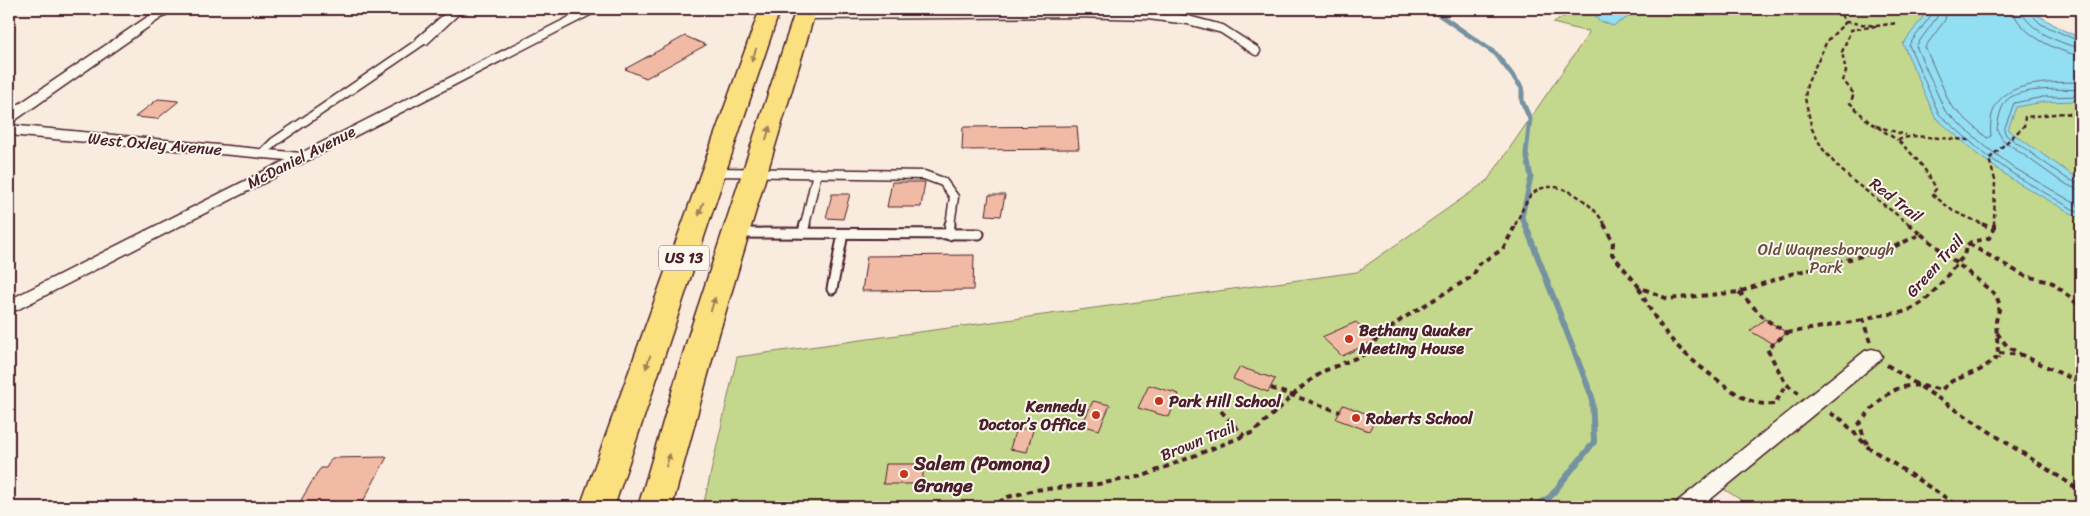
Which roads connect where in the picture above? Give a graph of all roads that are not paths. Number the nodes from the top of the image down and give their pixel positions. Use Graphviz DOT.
graph roads {
  1 [pos="167,9"];
  2 [pos="457,9"];
  3 [pos="595,9"];
  4 [pos="770,9"];
  5 [pos="805,12"];
  6 [pos="422,41"];
  7 [pos="1256,51"];
  8 [pos="9,118"];
  9 [pos="9,130"];
  10 [pos="262,154"];
  11 [pos="300,157"];
  12 [pos="714,172"];
  13 [pos="756,172"];
  14 [pos="817,173"];
  15 [pos="735,233"];
  16 [pos="803,233"];
  17 [pos="843,234"];
  18 [pos="979,234"];
  19 [pos="949,235"];
  20 [pos="832,289"];
  21 [pos="9,308"];
  22 [pos="1872,356"];
  23 [pos="597,507"];
  24 [pos="655,507"];
  25 [pos="1686,507"];
  1 -- 8 [label="street"];
  2 -- 6 [label="street"];
  3 -- 11 [label="street, McDaniel Avenue"];
  4 -- 12 [label="highway, US 13, one-way"];
  5 -- 7 [label="lane"];
  13 -- 5 [label="highway, US 13, one-way"];
  6 -- 10 [label="lane"];
  9 -- 10 [label="street, West Oxley Avenue"];
  10 -- 11 [label="street, West Oxley Avenue"];
  11 -- 21 [label="street, McDaniel Avenue"];
  12 -- 13 [label="lane"];
  12 -- 23 [label="highway, US 13, one-way"];
  13 -- 14 [label="lane"];
  13 -- 15 [label="highway, US 13"];
  14 -- 16 [label="lane"];
  14 -- 19 [label="lane"];
  15 -- 16 [label="lane"];
  24 -- 15 [label="highway, US 13, one-way"];
  16 -- 17 [label="lane"];
  17 -- 19 [label="lane"];
  17 -- 20 [label="lane"];
  18 -- 19 [label="lane"];
  22 -- 25 [label="street"];
}
